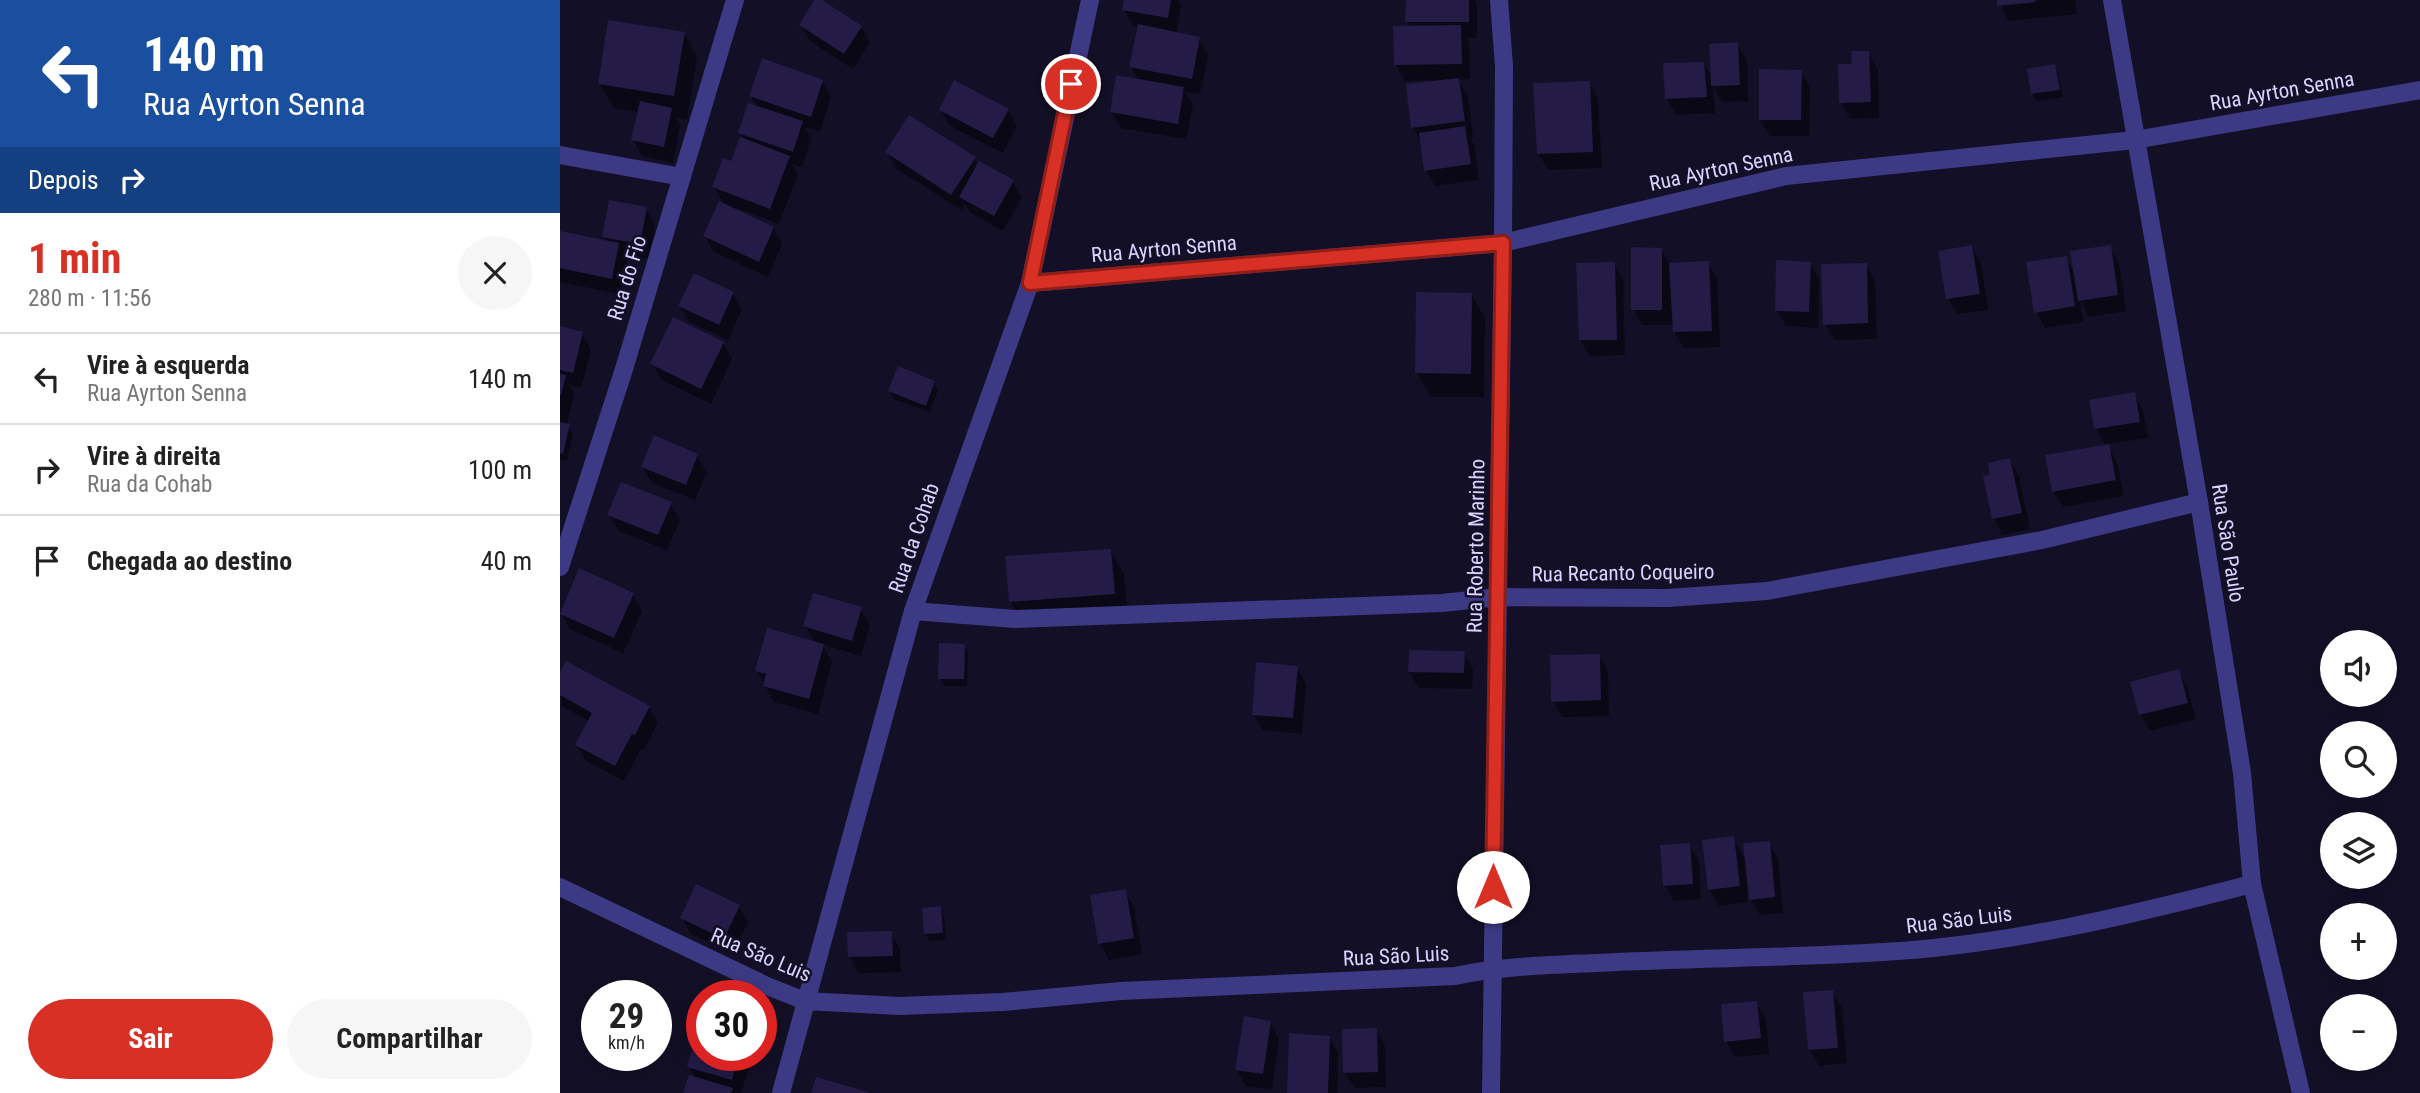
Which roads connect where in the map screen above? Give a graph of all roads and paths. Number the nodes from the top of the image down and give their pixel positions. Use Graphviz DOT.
graph roads {
  1 [pos="735,0"];
  2 [pos="1090,0"];
  3 [pos="1499,0"];
  4 [pos="2112,0"];
  5 [pos="2420,90"];
  6 [pos="2135,140"];
  7 [pos="560,155"];
  8 [pos="682,177"];
  9 [pos="1503,243"];
  10 [pos="1030,283"];
  11 [pos="2199,502"];
  12 [pos="560,567"];
  13 [pos="1499,597"];
  14 [pos="913,611"];
  15 [pos="2252,884"];
  16 [pos="560,887"];
  17 [pos="1493,968"];
  18 [pos="805,1001"];
  19 [pos="781,1093"];
  20 [pos="1491,1093"];
  21 [pos="2301,1093"];
  1 -- 8 [label="street, Rua do Fio"];
  2 -- 10 [label="street, Rua da Cohab"];
  3 -- 9 [label="street, Rua Roberto Marinho"];
  4 -- 6 [label="street, Rua São Paulo"];
  5 -- 6 [label="street, Rua Ayrton Senna"];
  6 -- 9 [label="street, Rua Ayrton Senna"];
  6 -- 11 [label="street, Rua São Paulo"];
  7 -- 8 [label="street"];
  8 -- 12 [label="street, Rua do Fio"];
  9 -- 10 [label="street, Rua Ayrton Senna"];
  9 -- 13 [label="street, Rua Roberto Marinho"];
  10 -- 14 [label="street, Rua da Cohab"];
  11 -- 13 [label="street, Rua Recanto Coqueiro"];
  11 -- 15 [label="street, Rua São Paulo"];
  13 -- 14 [label="street, Rua Recanto Coqueiro"];
  13 -- 17 [label="street, Rua Roberto Marinho"];
  14 -- 18 [label="street, Rua da Cohab"];
  15 -- 17 [label="street, Rua São Luis"];
  15 -- 21 [label="street, Rua São Paulo"];
  16 -- 18 [label="street, Rua São Luis"];
  17 -- 18 [label="street, Rua São Luis"];
  17 -- 20 [label="street, Rua Roberto Marinho"];
  18 -- 19 [label="street, Rua da Cohab"];
}
